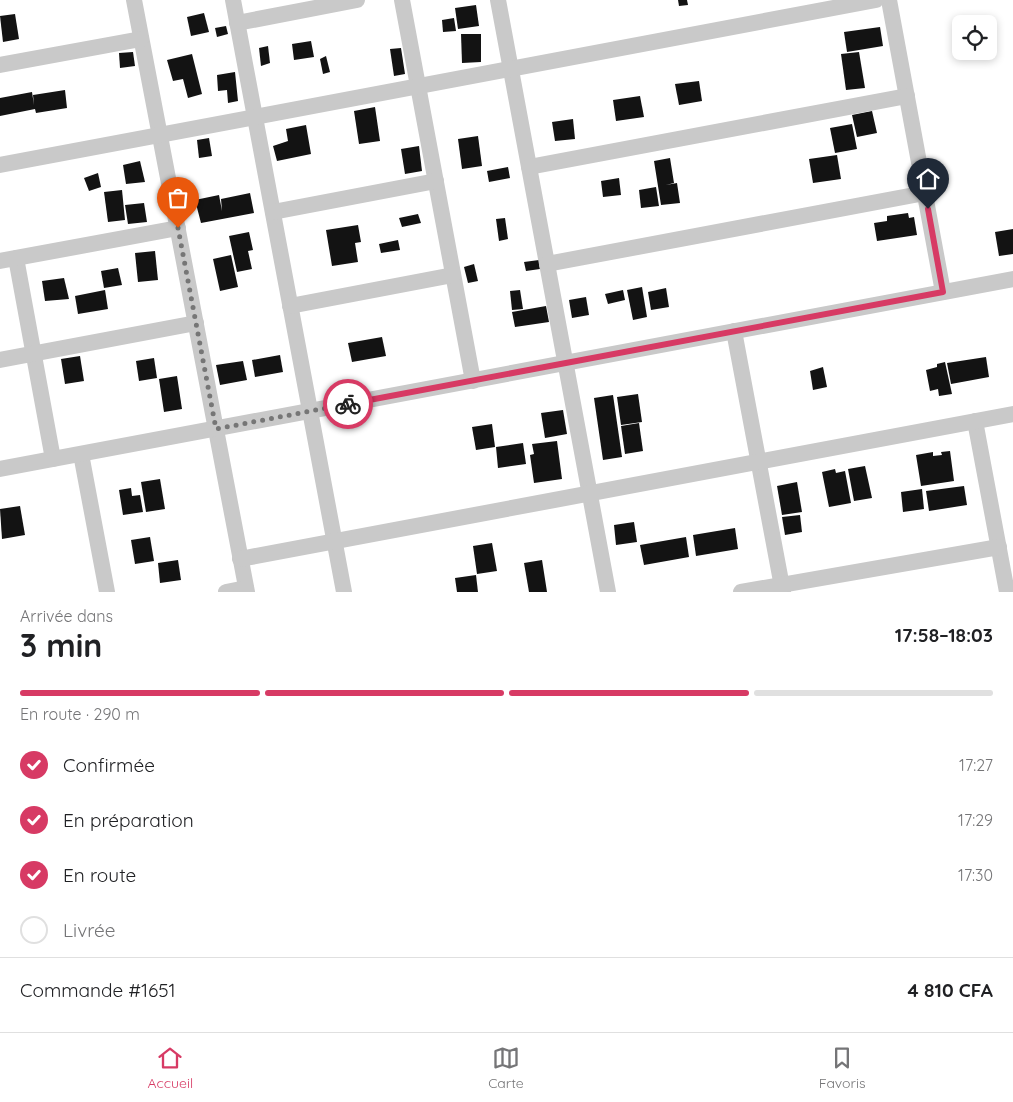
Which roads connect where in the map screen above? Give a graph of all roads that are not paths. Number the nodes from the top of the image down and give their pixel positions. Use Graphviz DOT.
graph roads {
  1 [pos="134,0"];
  2 [pos="233,0"];
  3 [pos="357,0"];
  4 [pos="402,0"];
  5 [pos="498,0"];
  6 [pos="876,0"];
  7 [pos="889,0"];
  8 [pos="237,23"];
  9 [pos="142,39"];
  10 [pos="0,65"];
  11 [pos="510,69"];
  12 [pos="418,86"];
  13 [pos="907,96"];
  14 [pos="255,117"];
  15 [pos="160,135"];
  16 [pos="0,165"];
  17 [pos="529,167"];
  18 [pos="436,181"];
  19 [pos="925,193"];
  20 [pos="273,212"];
  21 [pos="178,228"];
  22 [pos="8,260"];
  23 [pos="547,264"];
  24 [pos="453,275"];
  25 [pos="1013,279"];
  26 [pos="943,292"];
  27 [pos="290,306"];
  28 [pos="196,323"];
  29 [pos="734,331"];
  30 [pos="33,354"];
  31 [pos="0,360"];
  32 [pos="565,363"];
  33 [pos="473,380"];
  34 [pos="310,411"];
  35 [pos="1013,414"];
  36 [pos="976,421"];
  37 [pos="216,429"];
  38 [pos="81,454"];
  39 [pos="53,459"];
  40 [pos="758,462"];
  41 [pos="0,469"];
  42 [pos="590,493"];
  43 [pos="334,541"];
  44 [pos="999,547"];
  45 [pos="240,559"];
  46 [pos="782,588"];
  47 [pos="246,590"];
  48 [pos="107,592"];
  49 [pos="226,592"];
  50 [pos="344,592"];
  51 [pos="608,592"];
  52 [pos="741,592"];
  53 [pos="1007,592"];
  1 -- 9 [label="street"];
  2 -- 8 [label="street"];
  3 -- 8 [label="street"];
  4 -- 12 [label="street"];
  5 -- 11 [label="street"];
  6 -- 11 [label="street"];
  7 -- 13 [label="street"];
  8 -- 14 [label="street"];
  9 -- 10 [label="street"];
  9 -- 15 [label="street"];
  11 -- 12 [label="street"];
  11 -- 17 [label="street"];
  12 -- 14 [label="street"];
  12 -- 18 [label="street"];
  13 -- 17 [label="street"];
  13 -- 19 [label="street"];
  14 -- 15 [label="street"];
  14 -- 20 [label="street"];
  15 -- 16 [label="street"];
  15 -- 21 [label="street"];
  17 -- 23 [label="street"];
  18 -- 20 [label="street"];
  18 -- 24 [label="street"];
  19 -- 23 [label="street"];
  19 -- 26 [label="street"];
  20 -- 27 [label="street"];
  21 -- 22 [label="street"];
  21 -- 28 [label="street"];
  22 -- 30 [label="street"];
  23 -- 32 [label="street"];
  24 -- 27 [label="street"];
  24 -- 33 [label="street"];
  25 -- 26 [label="street"];
  26 -- 29 [label="street"];
  27 -- 34 [label="street"];
  28 -- 30 [label="street"];
  28 -- 37 [label="street"];
  29 -- 32 [label="street"];
  29 -- 40 [label="street"];
  30 -- 31 [label="street"];
  30 -- 39 [label="street"];
  32 -- 33 [label="street"];
  32 -- 42 [label="street"];
  33 -- 34 [label="street"];
  34 -- 37 [label="street"];
  34 -- 43 [label="street"];
  35 -- 36 [label="street"];
  36 -- 40 [label="street"];
  36 -- 44 [label="street"];
  37 -- 38 [label="street"];
  37 -- 45 [label="street"];
  38 -- 39 [label="street"];
  38 -- 48 [label="street"];
  39 -- 41 [label="street"];
  40 -- 42 [label="street"];
  40 -- 46 [label="street"];
  42 -- 43 [label="street"];
  42 -- 51 [label="street"];
  43 -- 45 [label="street"];
  43 -- 50 [label="street"];
  44 -- 46 [label="street"];
  44 -- 53 [label="street"];
  45 -- 47 [label="street"];
  46 -- 52 [label="street"];
  47 -- 49 [label="street"];
}
